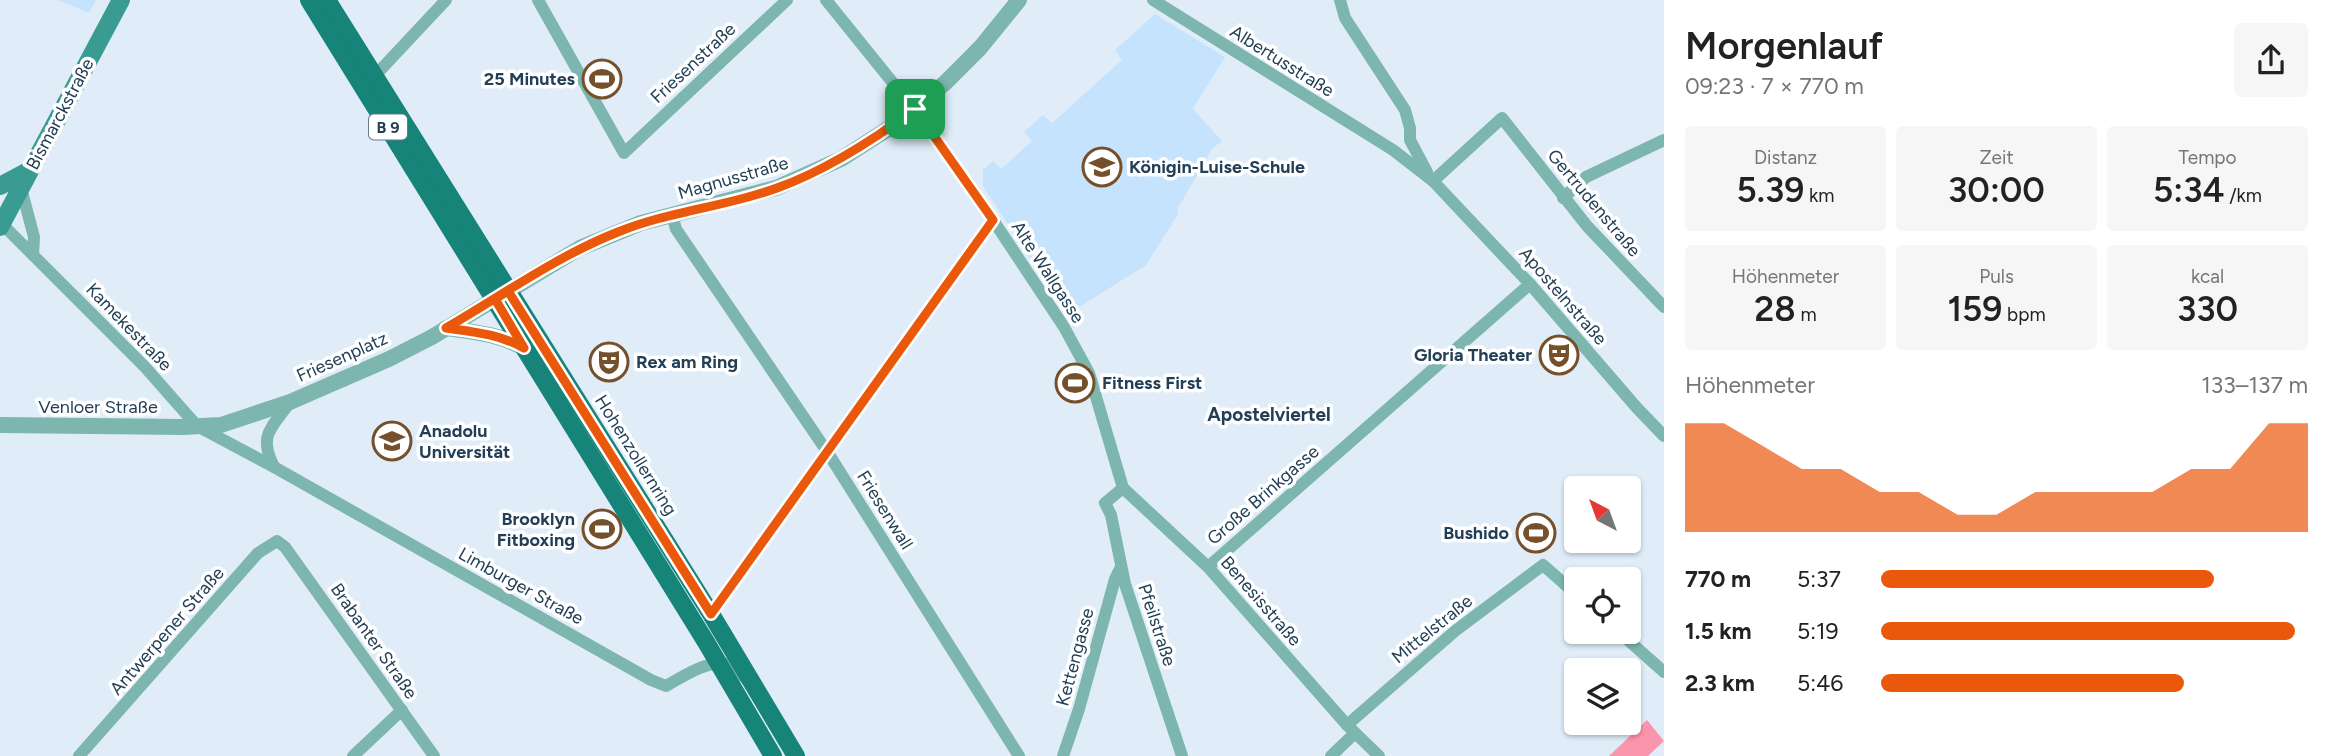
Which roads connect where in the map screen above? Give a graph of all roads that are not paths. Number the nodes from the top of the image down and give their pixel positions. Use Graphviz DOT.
graph roads {
  1 [pos="121,0"];
  2 [pos="309,0"];
  3 [pos="327,0"];
  4 [pos="446,0"];
  5 [pos="538,0"];
  6 [pos="787,0"];
  7 [pos="826,0"];
  8 [pos="1019,0"];
  9 [pos="1153,0"];
  10 [pos="1340,0"];
  11 [pos="369,82"];
  12 [pos="915,109"];
  13 [pos="1410,128"];
  14 [pos="1664,140"];
  15 [pos="1393,150"];
  16 [pos="30,170"];
  17 [pos="1433,181"];
  18 [pos="0,186"];
  19 [pos="21,188"];
  20 [pos="1568,193"];
  21 [pos="672,215"];
  22 [pos="993,220"];
  23 [pos="1,224"];
  24 [pos="33,255"];
  25 [pos="1530,284"];
  26 [pos="501,295"];
  27 [pos="1664,307"];
  28 [pos="446,328"];
  29 [pos="524,348"];
  30 [pos="290,402"];
  31 [pos="0,425"];
  32 [pos="197,426"];
  33 [pos="1664,436"];
  34 [pos="828,453"];
  35 [pos="275,467"];
  36 [pos="1124,488"];
  37 [pos="285,547"];
  38 [pos="1121,567"];
  39 [pos="1208,567"];
  40 [pos="1564,584"];
  41 [pos="711,614"];
  42 [pos="1632,644"];
  43 [pos="719,663"];
  44 [pos="1664,672"];
  45 [pos="751,682"];
  46 [pos="402,710"];
  47 [pos="1351,729"];
  48 [pos="79,756"];
  49 [pos="353,756"];
  50 [pos="434,756"];
  51 [pos="774,756"];
  52 [pos="796,756"];
  53 [pos="1019,756"];
  54 [pos="1063,756"];
  55 [pos="1182,756"];
  56 [pos="1331,756"];
  57 [pos="1378,756"];
  1 -- 16 [label="main road, Bismarckstraße"];
  2 -- 11 [label="main road, Hohenzollernring / B 9"];
  3 -- 11 [label="main road, Hohenzollernring / B 9"];
  4 -- 11 [label="street"];
  5 -- 6 [label="street, Friesenstraße"];
  7 -- 12 [label="street, Alte Wallgasse"];
  8 -- 12 [label="street, Magnusstraße"];
  9 -- 15 [label="street, Albertusstraße"];
  10 -- 13 [label="street, Apostelnstraße"];
  11 -- 26 [label="main road, Hohenzollernring / B 9"];
  12 -- 21 [label="street, Magnusstraße"];
  12 -- 22 [label="street, Alte Wallgasse"];
  13 -- 15 [label="street"];
  13 -- 17 [label="street, Apostelnstraße"];
  14 -- 20 [label="street"];
  15 -- 17 [label="street, Apostelnstraße"];
  16 -- 18 [label="main road"];
  16 -- 19 [label="main road, Bismarckstraße"];
  17 -- 20 [label="street, Gertrudenstraße"];
  17 -- 25 [label="street, Apostelnstraße"];
  19 -- 23 [label="main road, Bismarckstraße"];
  19 -- 24 [label="street"];
  20 -- 27 [label="street, Gertrudenstraße"];
  21 -- 26 [label="street, Magnusstraße"];
  21 -- 34 [label="street, Friesenwall"];
  22 -- 34 [label="street"];
  22 -- 36 [label="street, Alte Wallgasse"];
  23 -- 24 [label="street, Kamekestraße"];
  24 -- 32 [label="street, Kamekestraße"];
  25 -- 33 [label="street, Apostelnstraße"];
  25 -- 39 [label="street, Große Brinkgasse"];
  26 -- 28 [label="street, Friesenplatz"];
  26 -- 29 [label="main road, Hohenzollernring / B 9"];
  26 -- 41 [label="main road, Hohenzollernring / B 9"];
  28 -- 29 [label="street"];
  28 -- 30 [label="street, Friesenplatz"];
  29 -- 43 [label="main road, Hohenzollernring / B 9"];
  30 -- 32 [label="street, Friesenplatz"];
  30 -- 35 [label="street"];
  31 -- 32 [label="street, Venloer Straße"];
  32 -- 35 [label="street, Limburger Straße"];
  34 -- 41 [label="street"];
  34 -- 53 [label="street, Friesenwall"];
  35 -- 43 [label="street, Limburger Straße"];
  36 -- 38 [label="street, Pfeilstraße"];
  36 -- 39 [label="street, Benesisstraße"];
  37 -- 46 [label="street, Brabanter Straße"];
  37 -- 48 [label="street, Antwerpener Straße"];
  38 -- 54 [label="street, Kettengasse"];
  38 -- 55 [label="street, Pfeilstraße"];
  39 -- 47 [label="street, Benesisstraße"];
  40 -- 47 [label="street, Mittelstraße"];
  41 -- 45 [label="main road, Hohenzollernring / B 9"];
  42 -- 44 [label="street"];
  43 -- 45 [label="street"];
  43 -- 51 [label="main road, Hohenzollernring / B 9"];
  45 -- 52 [label="main road, Hohenzollernring / B 9"];
  46 -- 49 [label="street"];
  46 -- 50 [label="street, Brabanter Straße"];
  47 -- 56 [label="street, Mittelstraße"];
  47 -- 57 [label="street, Benesisstraße"];
}
